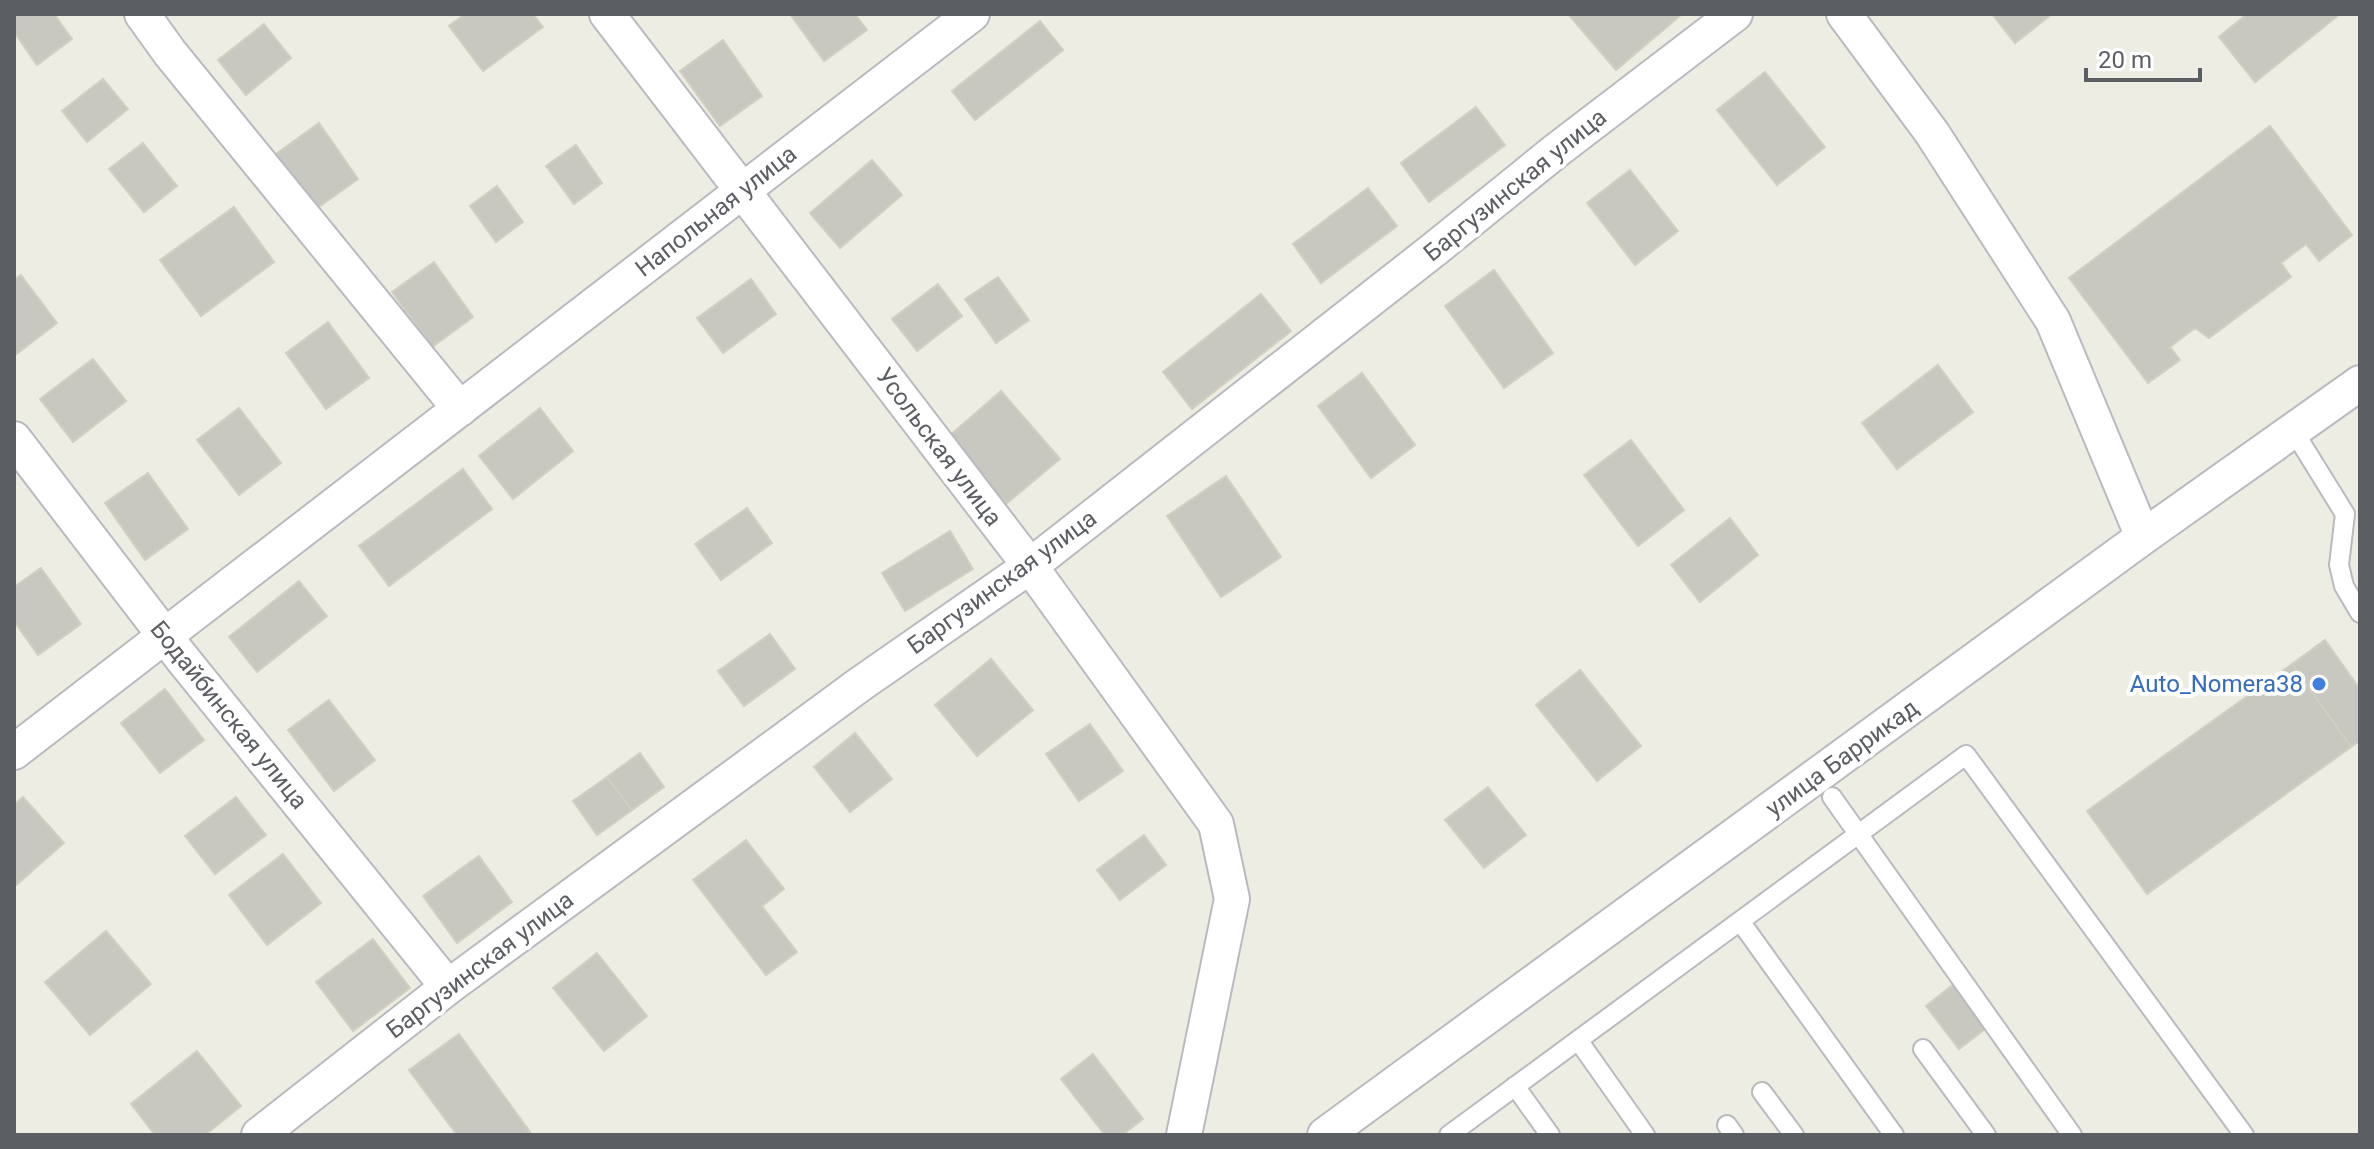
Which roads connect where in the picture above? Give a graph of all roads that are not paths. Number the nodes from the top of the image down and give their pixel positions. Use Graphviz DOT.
graph roads {
  1 [pos="142,14"];
  2 [pos="607,14"];
  3 [pos="972,14"];
  4 [pos="1735,14"];
  5 [pos="1844,14"];
  6 [pos="743,190"];
  7 [pos="2360,383"];
  8 [pos="460,409"];
  9 [pos="2293,430"];
  10 [pos="14,439"];
  11 [pos="2352,514"];
  12 [pos="2143,537"];
  13 [pos="1030,566"];
  14 [pos="2360,613"];
  15 [pos="165,636"];
  16 [pos="14,752"];
  17 [pos="1832,797"];
  18 [pos="1859,834"];
  19 [pos="1740,921"];
  20 [pos="448,987"];
  21 [pos="1578,1040"];
  22 [pos="1923,1049"];
  23 [pos="1515,1086"];
  24 [pos="1762,1092"];
  25 [pos="259,1135"];
  26 [pos="1184,1135"];
  27 [pos="1325,1135"];
  28 [pos="1449,1135"];
  29 [pos="1550,1135"];
  30 [pos="1645,1135"];
  31 [pos="1794,1135"];
  32 [pos="1894,1135"];
  33 [pos="1986,1135"];
  34 [pos="2072,1135"];
  35 [pos="2244,1135"];
  1 -- 8 [label="street"];
  2 -- 6 [label="street, Усольская улица"];
  3 -- 6 [label="street, Напольная улица"];
  4 -- 13 [label="street, Баргузинская улица"];
  5 -- 12 [label="street"];
  6 -- 8 [label="street, Напольная улица"];
  6 -- 13 [label="street, Усольская улица"];
  7 -- 9 [label="street, улица Баррикад"];
  8 -- 15 [label="street, Напольная улица"];
  9 -- 11 [label="lane"];
  9 -- 12 [label="street, улица Баррикад"];
  10 -- 15 [label="street, Бодайбинская улица"];
  11 -- 14 [label="lane"];
  12 -- 27 [label="street, улица Баррикад"];
  13 -- 20 [label="street, Баргузинская улица"];
  13 -- 26 [label="street, Усольская улица"];
  15 -- 16 [label="street, Напольная улица"];
  15 -- 20 [label="street, Бодайбинская улица"];
  17 -- 18 [label="lane"];
  18 -- 19 [label="lane"];
  18 -- 34 [label="lane"];
  18 -- 35 [label="lane"];
  19 -- 21 [label="lane"];
  19 -- 32 [label="lane"];
  20 -- 25 [label="street, Баргузинская улица"];
  21 -- 23 [label="lane"];
  21 -- 30 [label="lane"];
  22 -- 33 [label="lane"];
  23 -- 28 [label="lane"];
  23 -- 29 [label="lane"];
  24 -- 31 [label="lane"];
}
